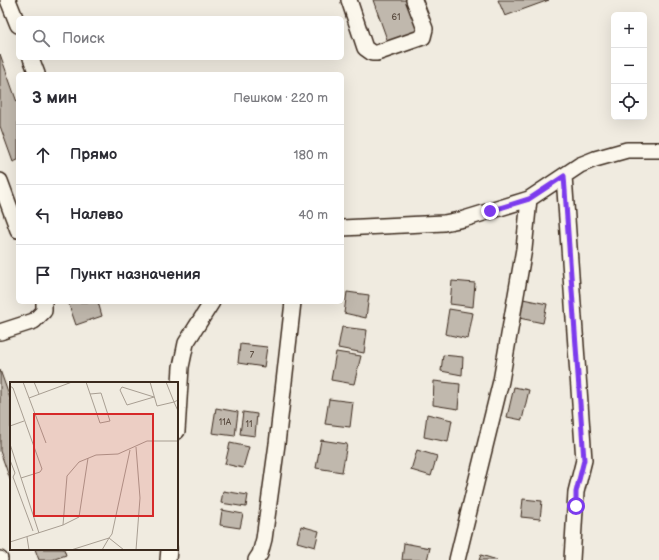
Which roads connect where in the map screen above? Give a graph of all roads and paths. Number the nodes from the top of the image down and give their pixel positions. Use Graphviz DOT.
graph roads {
  1 [pos="8,0"];
  2 [pos="349,0"];
  3 [pos="414,0"];
  4 [pos="16,20"];
  5 [pos="32,60"];
  6 [pos="36,72"];
  7 [pos="659,150"];
  8 [pos="564,176"];
  9 [pos="0,181"];
  10 [pos="529,199"];
  11 [pos="16,225"];
  12 [pos="344,228"];
  13 [pos="44,304"];
  14 [pos="211,304"];
  15 [pos="293,304"];
  16 [pos="0,332"];
  17 [pos="178,415"];
  18 [pos="169,550"];
  19 [pos="168,560"];
  20 [pos="256,560"];
  21 [pos="458,560"];
  22 [pos="572,560"];
  1 -- 4 [label="street"];
  2 -- 3 [label="street"];
  5 -- 6 [label="street"];
  7 -- 8 [label="street"];
  8 -- 10 [label="street"];
  8 -- 22 [label="street"];
  9 -- 11 [label="street"];
  10 -- 12 [label="street"];
  10 -- 21 [label="street"];
  13 -- 16 [label="street"];
  14 -- 17 [label="street"];
  15 -- 20 [label="street"];
  18 -- 19 [label="street"];
}
